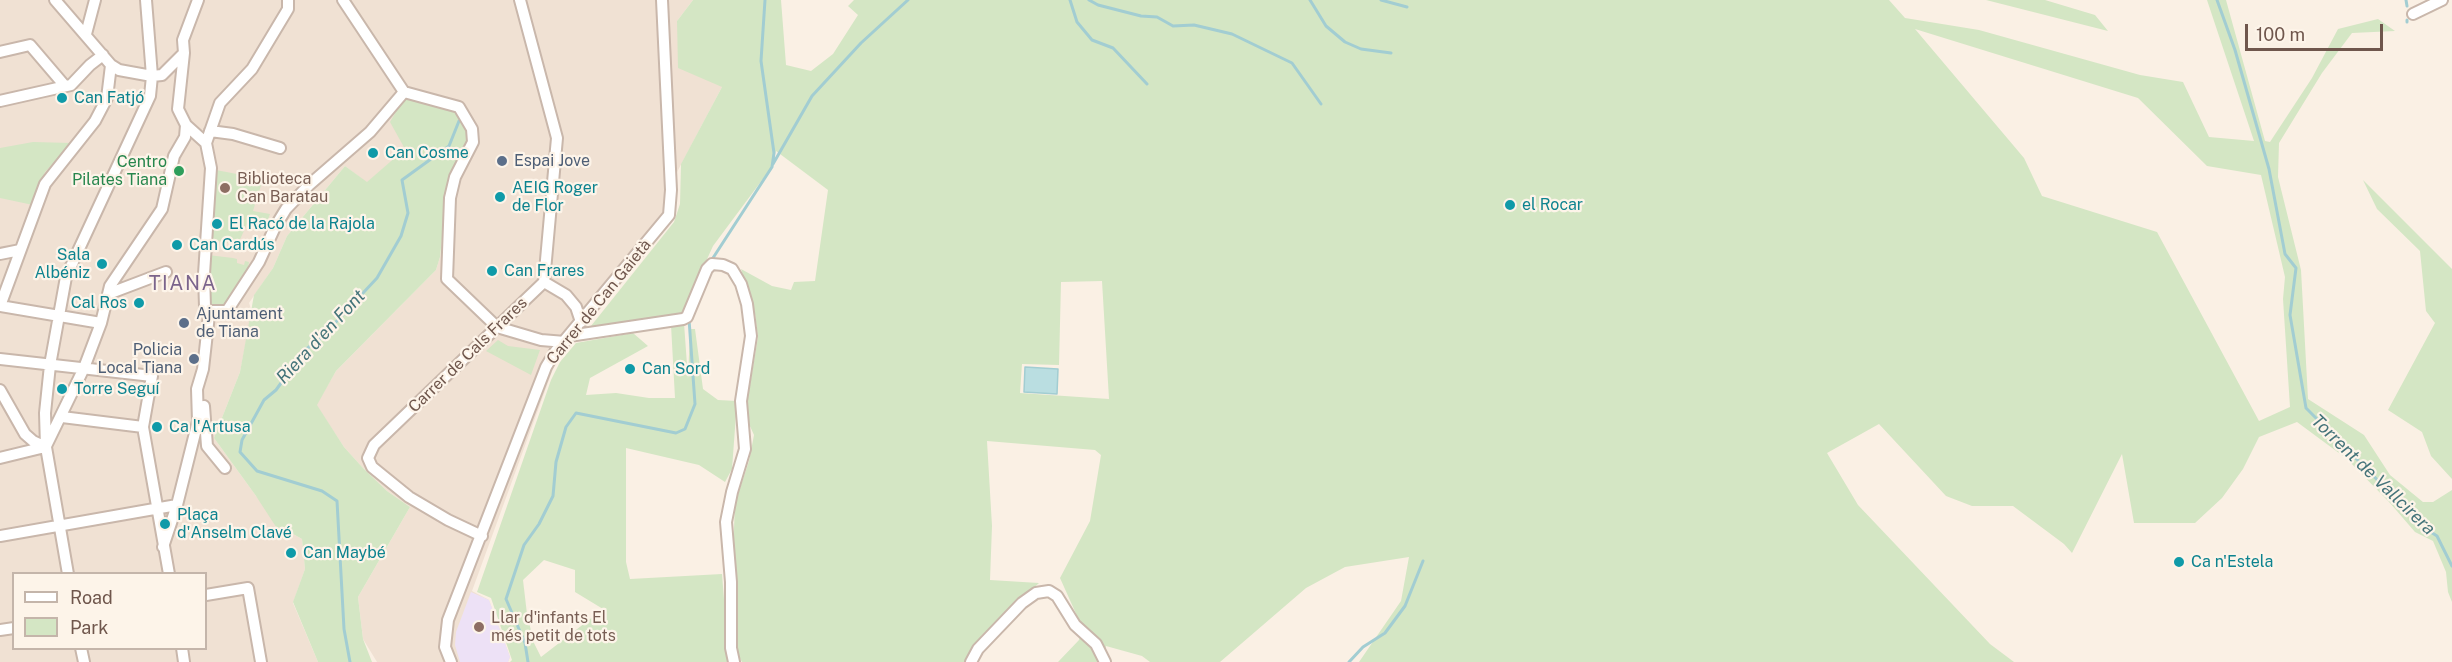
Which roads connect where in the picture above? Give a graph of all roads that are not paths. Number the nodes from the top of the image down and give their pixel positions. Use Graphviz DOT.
graph roads {
  1 [pos="55,0"];
  2 [pos="95,0"];
  3 [pos="146,0"];
  4 [pos="198,0"];
  5 [pos="288,0"];
  6 [pos="343,0"];
  7 [pos="520,0"];
  8 [pos="662,0"];
  9 [pos="2442,0"];
  10 [pos="2413,14"];
  11 [pos="86,34"];
  12 [pos="0,52"];
  13 [pos="184,53"];
  14 [pos="104,55"];
  15 [pos="111,65"];
  16 [pos="152,76"];
  17 [pos="65,86"];
  18 [pos="404,92"];
  19 [pos="0,101"];
  20 [pos="186,125"];
  21 [pos="210,131"];
  22 [pos="206,143"];
  23 [pos="280,148"];
  24 [pos="20,250"];
  25 [pos="0,254"];
  26 [pos="165,272"];
  27 [pos="544,282"];
  28 [pos="108,294"];
  29 [pos="0,306"];
  30 [pos="207,311"];
  31 [pos="57,316"];
  32 [pos="581,322"];
  33 [pos="101,323"];
  34 [pos="497,327"];
  35 [pos="567,339"];
  36 [pos="0,360"];
  37 [pos="50,365"];
  38 [pos="84,368"];
  39 [pos="199,382"];
  40 [pos="0,390"];
  41 [pos="5,410"];
  42 [pos="62,417"];
  43 [pos="143,428"];
  44 [pos="46,447"];
  45 [pos="0,458"];
  46 [pos="225,468"];
  47 [pos="177,505"];
  48 [pos="156,508"];
  49 [pos="60,527"];
  50 [pos="0,536"];
  51 [pos="482,536"];
  52 [pos="163,547"];
  53 [pos="68,572"];
  54 [pos="168,572"];
  55 [pos="207,595"];
  56 [pos="261,662"];
  57 [pos="451,662"];
  58 [pos="734,662"];
  59 [pos="971,662"];
  60 [pos="1106,662"];
  1 -- 11 [label="street"];
  2 -- 11 [label="street"];
  3 -- 16 [label="street"];
  4 -- 13 [label="street"];
  5 -- 21 [label="street"];
  6 -- 18 [label="street"];
  7 -- 27 [label="street"];
  8 -- 32 [label="street, Carrer de Can Gaietà"];
  9 -- 10 [label="street"];
  11 -- 14 [label="street"];
  12 -- 17 [label="street"];
  13 -- 16 [label="street"];
  13 -- 20 [label="street"];
  14 -- 15 [label="street"];
  14 -- 17 [label="street"];
  15 -- 16 [label="street"];
  15 -- 24 [label="street"];
  16 -- 31 [label="street"];
  17 -- 19 [label="street"];
  18 -- 30 [label="street"];
  18 -- 34 [label="street"];
  20 -- 22 [label="street"];
  20 -- 28 [label="street"];
  21 -- 22 [label="street"];
  21 -- 23 [label="street"];
  22 -- 30 [label="street"];
  24 -- 25 [label="street"];
  24 -- 29 [label="street"];
  26 -- 28 [label="street"];
  27 -- 32 [label="street"];
  27 -- 34 [label="street, Carrer de Cals Frares"];
  28 -- 33 [label="street"];
  29 -- 31 [label="street"];
  30 -- 39 [label="street"];
  31 -- 33 [label="street"];
  31 -- 37 [label="street"];
  32 -- 35 [label="street, Carrer de Can Gaietà"];
  33 -- 38 [label="street"];
  34 -- 35 [label="street"];
  34 -- 51 [label="street, Carrer de Cals Frares"];
  35 -- 51 [label="street, Carrer de Can Gaietà"];
  35 -- 58 [label="street"];
  36 -- 37 [label="street"];
  37 -- 38 [label="street"];
  37 -- 44 [label="street"];
  38 -- 42 [label="street"];
  38 -- 43 [label="street"];
  39 -- 46 [label="street"];
  39 -- 47 [label="street"];
  40 -- 41 [label="street"];
  41 -- 44 [label="street"];
  42 -- 43 [label="street"];
  42 -- 44 [label="street"];
  43 -- 48 [label="street"];
  44 -- 45 [label="street"];
  44 -- 49 [label="street"];
  47 -- 48 [label="street"];
  47 -- 52 [label="street"];
  48 -- 49 [label="street"];
  48 -- 52 [label="street"];
  49 -- 50 [label="street"];
  49 -- 53 [label="street"];
  51 -- 57 [label="street, Carrer de Can Gaietà"];
  52 -- 54 [label="street"];
  55 -- 56 [label="street"];
  59 -- 60 [label="street"];
}
